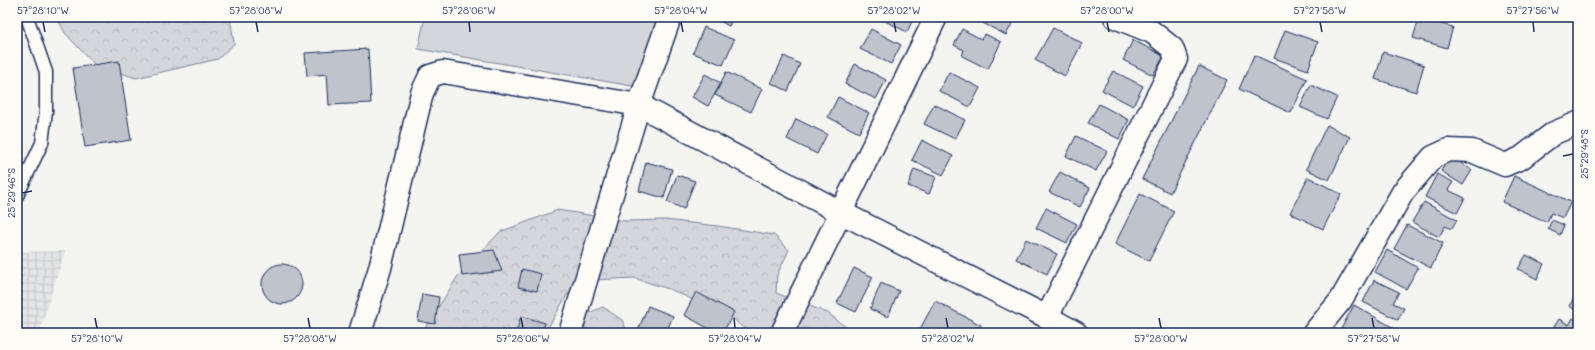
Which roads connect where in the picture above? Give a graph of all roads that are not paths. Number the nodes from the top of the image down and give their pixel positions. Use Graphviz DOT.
graph roads {
  1 [pos="27,17"];
  2 [pos="670,17"];
  3 [pos="936,17"];
  4 [pos="1115,17"];
  5 [pos="1155,25"];
  6 [pos="638,105"];
  7 [pos="1578,123"];
  8 [pos="17,196"];
  9 [pos="840,212"];
  10 [pos="1047,317"];
  11 [pos="360,333"];
  12 [pos="570,333"];
  13 [pos="782,333"];
  14 [pos="1076,333"];
  15 [pos="1314,333"];
  1 -- 8 [label="lane"];
  2 -- 6 [label="street"];
  3 -- 9 [label="street"];
  4 -- 5 [label="street"];
  5 -- 10 [label="street"];
  6 -- 9 [label="street"];
  6 -- 11 [label="street"];
  6 -- 12 [label="street"];
  7 -- 15 [label="street"];
  9 -- 10 [label="street"];
  9 -- 13 [label="street"];
  10 -- 14 [label="street"];
}
